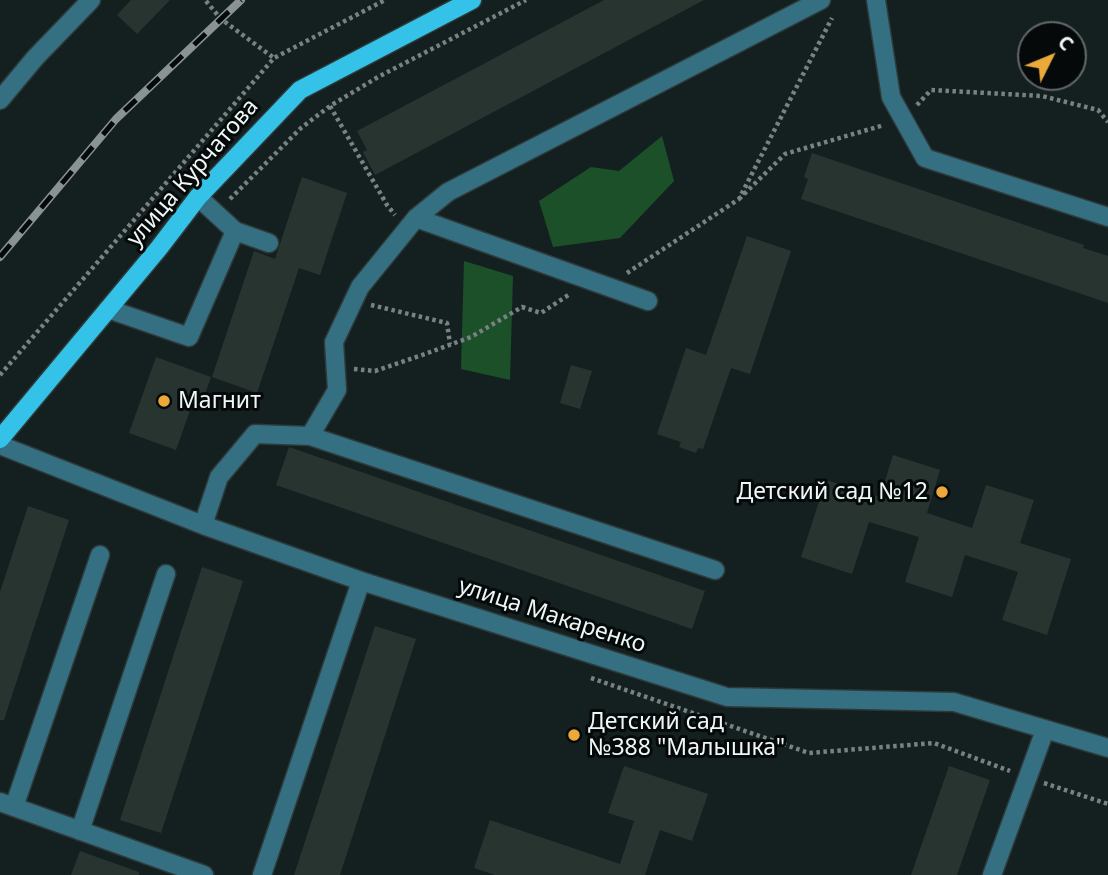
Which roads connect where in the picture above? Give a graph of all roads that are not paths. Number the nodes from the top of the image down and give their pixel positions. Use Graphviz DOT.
graph roads {
  1 [pos="92,0"];
  2 [pos="472,0"];
  3 [pos="821,0"];
  4 [pos="876,0"];
  5 [pos="0,100"];
  6 [pos="198,197"];
  7 [pos="1108,217"];
  8 [pos="412,224"];
  9 [pos="235,231"];
  10 [pos="269,243"];
  11 [pos="648,301"];
  12 [pos="108,309"];
  13 [pos="310,436"];
  14 [pos="0,439"];
  15 [pos="0,445"];
  16 [pos="204,525"];
  17 [pos="100,555"];
  18 [pos="715,570"];
  19 [pos="166,574"];
  20 [pos="361,581"];
  21 [pos="1045,730"];
  22 [pos="1108,748"];
  23 [pos="7,804"];
  24 [pos="80,831"];
  25 [pos="204,875"];
  26 [pos="262,875"];
  27 [pos="992,875"];
  1 -- 5 [label="street"];
  2 -- 6 [label="main road, улица Курчатова"];
  3 -- 8 [label="street"];
  4 -- 7 [label="street"];
  6 -- 9 [label="street"];
  6 -- 12 [label="main road, улица Курчатова"];
  8 -- 11 [label="street"];
  8 -- 13 [label="street"];
  9 -- 10 [label="street"];
  9 -- 12 [label="street"];
  12 -- 14 [label="main road, улица Курчатова"];
  13 -- 16 [label="street"];
  13 -- 18 [label="street"];
  15 -- 16 [label="street, улица Макаренко"];
  16 -- 20 [label="street, улица Макаренко"];
  17 -- 23 [label="street"];
  19 -- 24 [label="street"];
  20 -- 21 [label="street, улица Макаренко"];
  20 -- 26 [label="street"];
  21 -- 22 [label="street, улица Макаренко"];
  21 -- 27 [label="street"];
  23 -- 24 [label="street"];
  24 -- 25 [label="street"];
}
